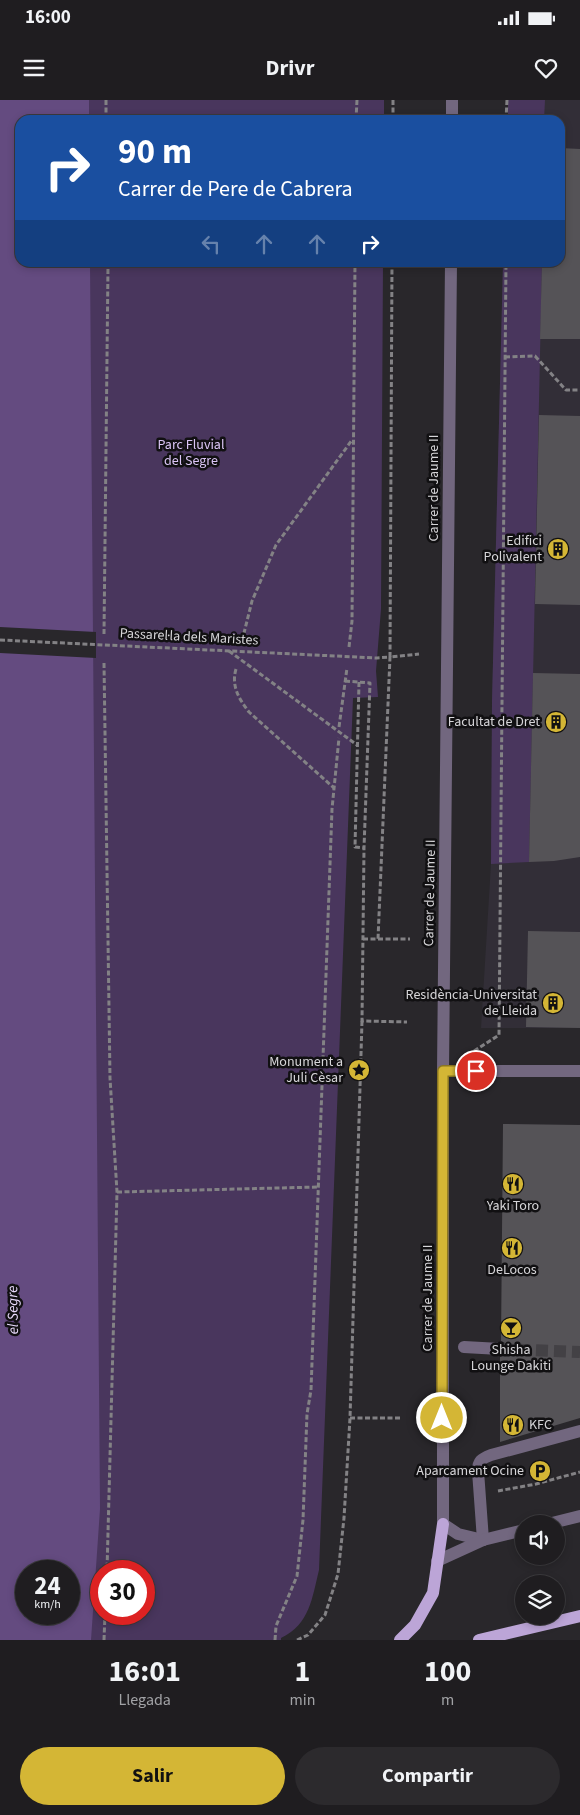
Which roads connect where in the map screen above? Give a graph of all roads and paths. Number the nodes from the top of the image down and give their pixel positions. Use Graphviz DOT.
graph roads {
  1 [pos="106,100"];
  2 [pos="357,100"];
  3 [pos="393,100"];
  4 [pos="452,100"];
  5 [pos="507,100"];
  6 [pos="106,115"];
  7 [pos="356,115"];
  8 [pos="393,115"];
  9 [pos="452,115"];
  10 [pos="506,115"];
  11 [pos="108,267"];
  12 [pos="355,267"];
  13 [pos="392,267"];
  14 [pos="451,267"];
  15 [pos="506,267"];
  16 [pos="505,357"];
  17 [pos="580,390"];
  18 [pos="352,440"];
  19 [pos="104,634"];
  20 [pos="0,640"];
  21 [pos="242,641"];
  22 [pos="349,647"];
  23 [pos="229,650"];
  24 [pos="419,654"];
  25 [pos="390,657"];
  26 [pos="104,663"];
  27 [pos="347,668"];
  28 [pos="236,669"];
  29 [pos="345,681"];
  30 [pos="359,682"];
  31 [pos="340,727"];
  32 [pos="339,738"];
  33 [pos="358,745"];
  34 [pos="334,789"];
  35 [pos="364,848"];
  36 [pos="363,939"];
  37 [pos="378,939"];
  38 [pos="410,939"];
  39 [pos="362,1021"];
  40 [pos="408,1022"];
  41 [pos="443,1071"];
  42 [pos="580,1071"];
  43 [pos="318,1187"];
  44 [pos="117,1192"];
  45 [pos="464,1347"];
  46 [pos="500,1349"];
  47 [pos="350,1418"];
  48 [pos="402,1418"];
  49 [pos="580,1431"];
  50 [pos="580,1472"];
  51 [pos="479,1483"];
  52 [pos="580,1516"];
  53 [pos="565,1520"];
  54 [pos="443,1524"];
  55 [pos="515,1532"];
  56 [pos="483,1540"];
  57 [pos="106,1560"];
  58 [pos="437,1561"];
  59 [pos="580,1616"];
  60 [pos="105,1625"];
  61 [pos="104,1640"];
  62 [pos="275,1640"];
  63 [pos="297,1640"];
  64 [pos="400,1640"];
  65 [pos="479,1640"];
  1 -- 6 [label="path"];
  2 -- 7 [label="path"];
  3 -- 8 [label="path"];
  4 -- 9 [label="street"];
  5 -- 10 [label="path"];
  11 -- 19 [label="path"];
  12 -- 18 [label="path"];
  13 -- 25 [label="path"];
  14 -- 41 [label="street, Carrer de Jaume II"];
  15 -- 16 [label="path"];
  16 -- 17 [label="path"];
  16 -- 41 [label="path"];
  18 -- 21 [label="path"];
  18 -- 22 [label="path"];
  20 -- 23 [label="path, Passarel·la dels Maristes"];
  23 -- 25 [label="path, Passarel·la dels Maristes"];
  23 -- 33 [label="path"];
  24 -- 25 [label="path, Passarel·la dels Maristes"];
  25 -- 37 [label="path"];
  26 -- 44 [label="path"];
  27 -- 29 [label="path"];
  28 -- 34 [label="path"];
  29 -- 30 [label="path"];
  29 -- 31 [label="path"];
  30 -- 33 [label="path"];
  30 -- 35 [label="path"];
  32 -- 34 [label="path"];
  33 -- 35 [label="path"];
  34 -- 43 [label="path"];
  35 -- 36 [label="path"];
  36 -- 37 [label="path"];
  36 -- 39 [label="path"];
  37 -- 38 [label="path"];
  39 -- 40 [label="path"];
  39 -- 47 [label="path"];
  41 -- 42 [label="street"];
  41 -- 54 [label="street, Carrer de Jaume II"];
  43 -- 44 [label="path"];
  43 -- 62 [label="path"];
  44 -- 57 [label="path"];
  45 -- 46 [label="street"];
  47 -- 48 [label="path"];
  47 -- 63 [label="path"];
  49 -- 51 [label="street"];
  50 -- 51 [label="path"];
  51 -- 56 [label="street"];
  52 -- 53 [label="street"];
  54 -- 56 [label="street"];
  54 -- 58 [label="main road"];
  55 -- 56 [label="street"];
  56 -- 58 [label="street"];
  58 -- 64 [label="main road"];
  59 -- 65 [label="main road"];
  60 -- 61 [label="path"];
}
